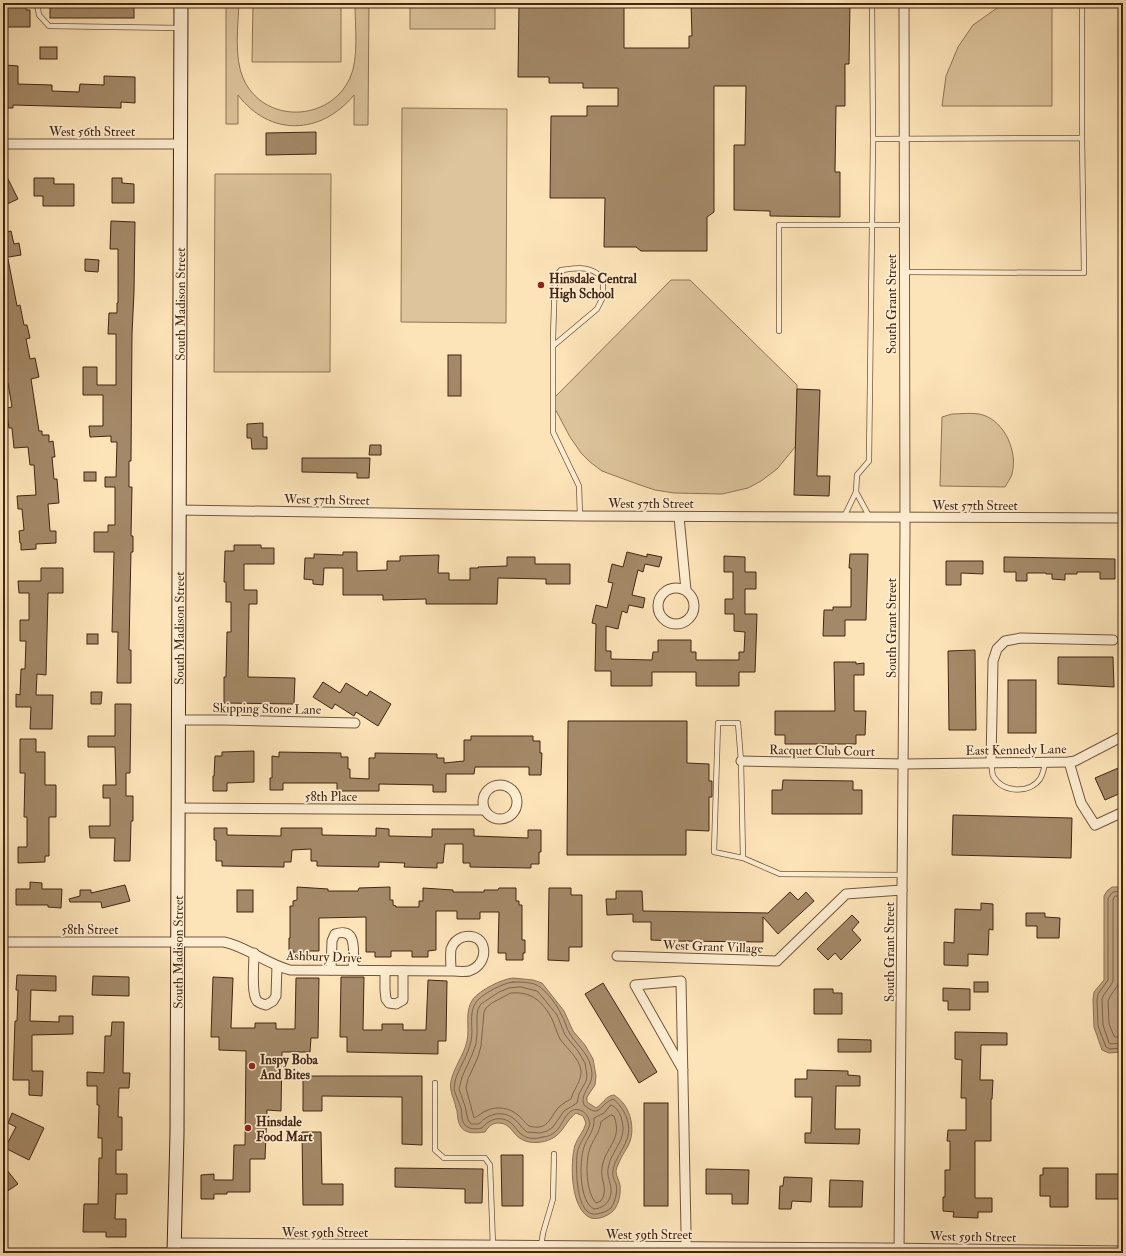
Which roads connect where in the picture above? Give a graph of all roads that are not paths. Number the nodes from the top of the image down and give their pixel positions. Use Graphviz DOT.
graph roads {
  1 [pos="37,3"];
  2 [pos="181,3"];
  3 [pos="872,3"];
  4 [pos="904,3"];
  5 [pos="1082,3"];
  6 [pos="180,28"];
  7 [pos="873,138"];
  8 [pos="1082,138"];
  9 [pos="904,139"];
  10 [pos="3,144"];
  11 [pos="180,144"];
  12 [pos="872,225"];
  13 [pos="904,225"];
  14 [pos="904,272"];
  15 [pos="779,331"];
  16 [pos="553,346"];
  17 [pos="856,492"];
  18 [pos="179,510"];
  19 [pos="580,516"];
  20 [pos="679,517"];
  21 [pos="844,518"];
  22 [pos="870,518"];
  23 [pos="905,518"];
  24 [pos="1123,518"];
  25 [pos="686,590"];
  26 [pos="1113,640"];
  27 [pos="178,720"];
  28 [pos="355,723"];
  29 [pos="1123,736"];
  30 [pos="741,762"];
  31 [pos="1069,762"];
  32 [pos="991,763"];
  33 [pos="904,764"];
  34 [pos="1044,764"];
  35 [pos="178,808"];
  36 [pos="484,810"];
  37 [pos="1123,812"];
  38 [pos="743,858"];
  39 [pos="902,875"];
  40 [pos="902,890"];
  41 [pos="3,942"];
  42 [pos="178,943"];
  43 [pos="254,953"];
  44 [pos="617,956"];
  45 [pos="277,966"];
  46 [pos="331,970"];
  47 [pos="353,970"];
  48 [pos="385,971"];
  49 [pos="403,971"];
  50 [pos="451,971"];
  51 [pos="683,1070"];
  52 [pos="434,1083"];
  53 [pos="554,1154"];
  54 [pos="493,1246"];
  55 [pos="541,1246"];
  56 [pos="686,1247"];
  57 [pos="174,1249"];
  58 [pos="475,1249"];
  59 [pos="899,1251"];
  60 [pos="1123,1251"];
  61 [pos="34,1253"];
  1 -- 6 [label="lane"];
  2 -- 6 [label="street, South Madison Street"];
  3 -- 7 [label="lane"];
  4 -- 9 [label="street, South Grant Street"];
  5 -- 8 [label="lane"];
  6 -- 11 [label="street, South Madison Street"];
  7 -- 9 [label="lane"];
  7 -- 12 [label="lane"];
  8 -- 9 [label="lane"];
  8 -- 14 [label="lane"];
  9 -- 13 [label="street, South Grant Street"];
  10 -- 11 [label="street, West 56th Street"];
  11 -- 18 [label="street, South Madison Street"];
  12 -- 13 [label="lane"];
  12 -- 15 [label="lane"];
  12 -- 17 [label="lane"];
  13 -- 14 [label="street, South Grant Street"];
  14 -- 23 [label="street, South Grant Street"];
  16 -- 16 [label="lane"];
  16 -- 19 [label="lane"];
  17 -- 21 [label="lane"];
  17 -- 22 [label="lane"];
  18 -- 19 [label="street, West 57th Street"];
  18 -- 27 [label="street, South Madison Street"];
  19 -- 20 [label="street, West 57th Street"];
  20 -- 21 [label="street, West 57th Street"];
  20 -- 25 [label="street"];
  21 -- 22 [label="street, West 57th Street"];
  22 -- 23 [label="street, West 57th Street"];
  23 -- 24 [label="street, West 57th Street"];
  23 -- 33 [label="street, South Grant Street"];
  25 -- 25 [label="street"];
  26 -- 32 [label="street"];
  27 -- 28 [label="street, Skipping Stone Lane"];
  27 -- 35 [label="street, South Madison Street"];
  29 -- 31 [label="street, East Kennedy Lane"];
  30 -- 33 [label="street, Racquet Club Court"];
  30 -- 38 [label="lane"];
  30 -- 38 [label="lane"];
  31 -- 34 [label="street, East Kennedy Lane"];
  31 -- 37 [label="street"];
  32 -- 33 [label="street, East Kennedy Lane"];
  32 -- 34 [label="street, East Kennedy Lane"];
  32 -- 34 [label="lane"];
  33 -- 39 [label="street, South Grant Street"];
  35 -- 36 [label="street, 58th Place"];
  35 -- 42 [label="street, South Madison Street"];
  38 -- 39 [label="lane"];
  39 -- 40 [label="street, South Grant Street"];
  40 -- 44 [label="street, West Grant Village"];
  40 -- 59 [label="street, South Grant Street"];
  41 -- 42 [label="street, 58th Street"];
  42 -- 43 [label="street, Ashbury Drive"];
  42 -- 57 [label="street, South Madison Street"];
  43 -- 45 [label="street, Ashbury Drive"];
  43 -- 45 [label="street"];
  45 -- 46 [label="street, Ashbury Drive"];
  46 -- 47 [label="street, Ashbury Drive"];
  46 -- 47 [label="street"];
  47 -- 48 [label="street, Ashbury Drive"];
  48 -- 49 [label="street, Ashbury Drive"];
  48 -- 49 [label="street"];
  49 -- 50 [label="street, Ashbury Drive"];
  50 -- 50 [label="street, Ashbury Drive"];
  51 -- 51 [label="street"];
  51 -- 56 [label="street"];
  52 -- 54 [label="lane"];
  53 -- 55 [label="lane"];
  54 -- 55 [label="street, West 59th Street"];
  54 -- 58 [label="street, West 59th Street"];
  55 -- 56 [label="street, West 59th Street"];
  56 -- 59 [label="street, West 59th Street"];
  57 -- 58 [label="street, West 59th Street"];
  57 -- 61 [label="lane"];
  59 -- 60 [label="street, West 59th Street"];
}
